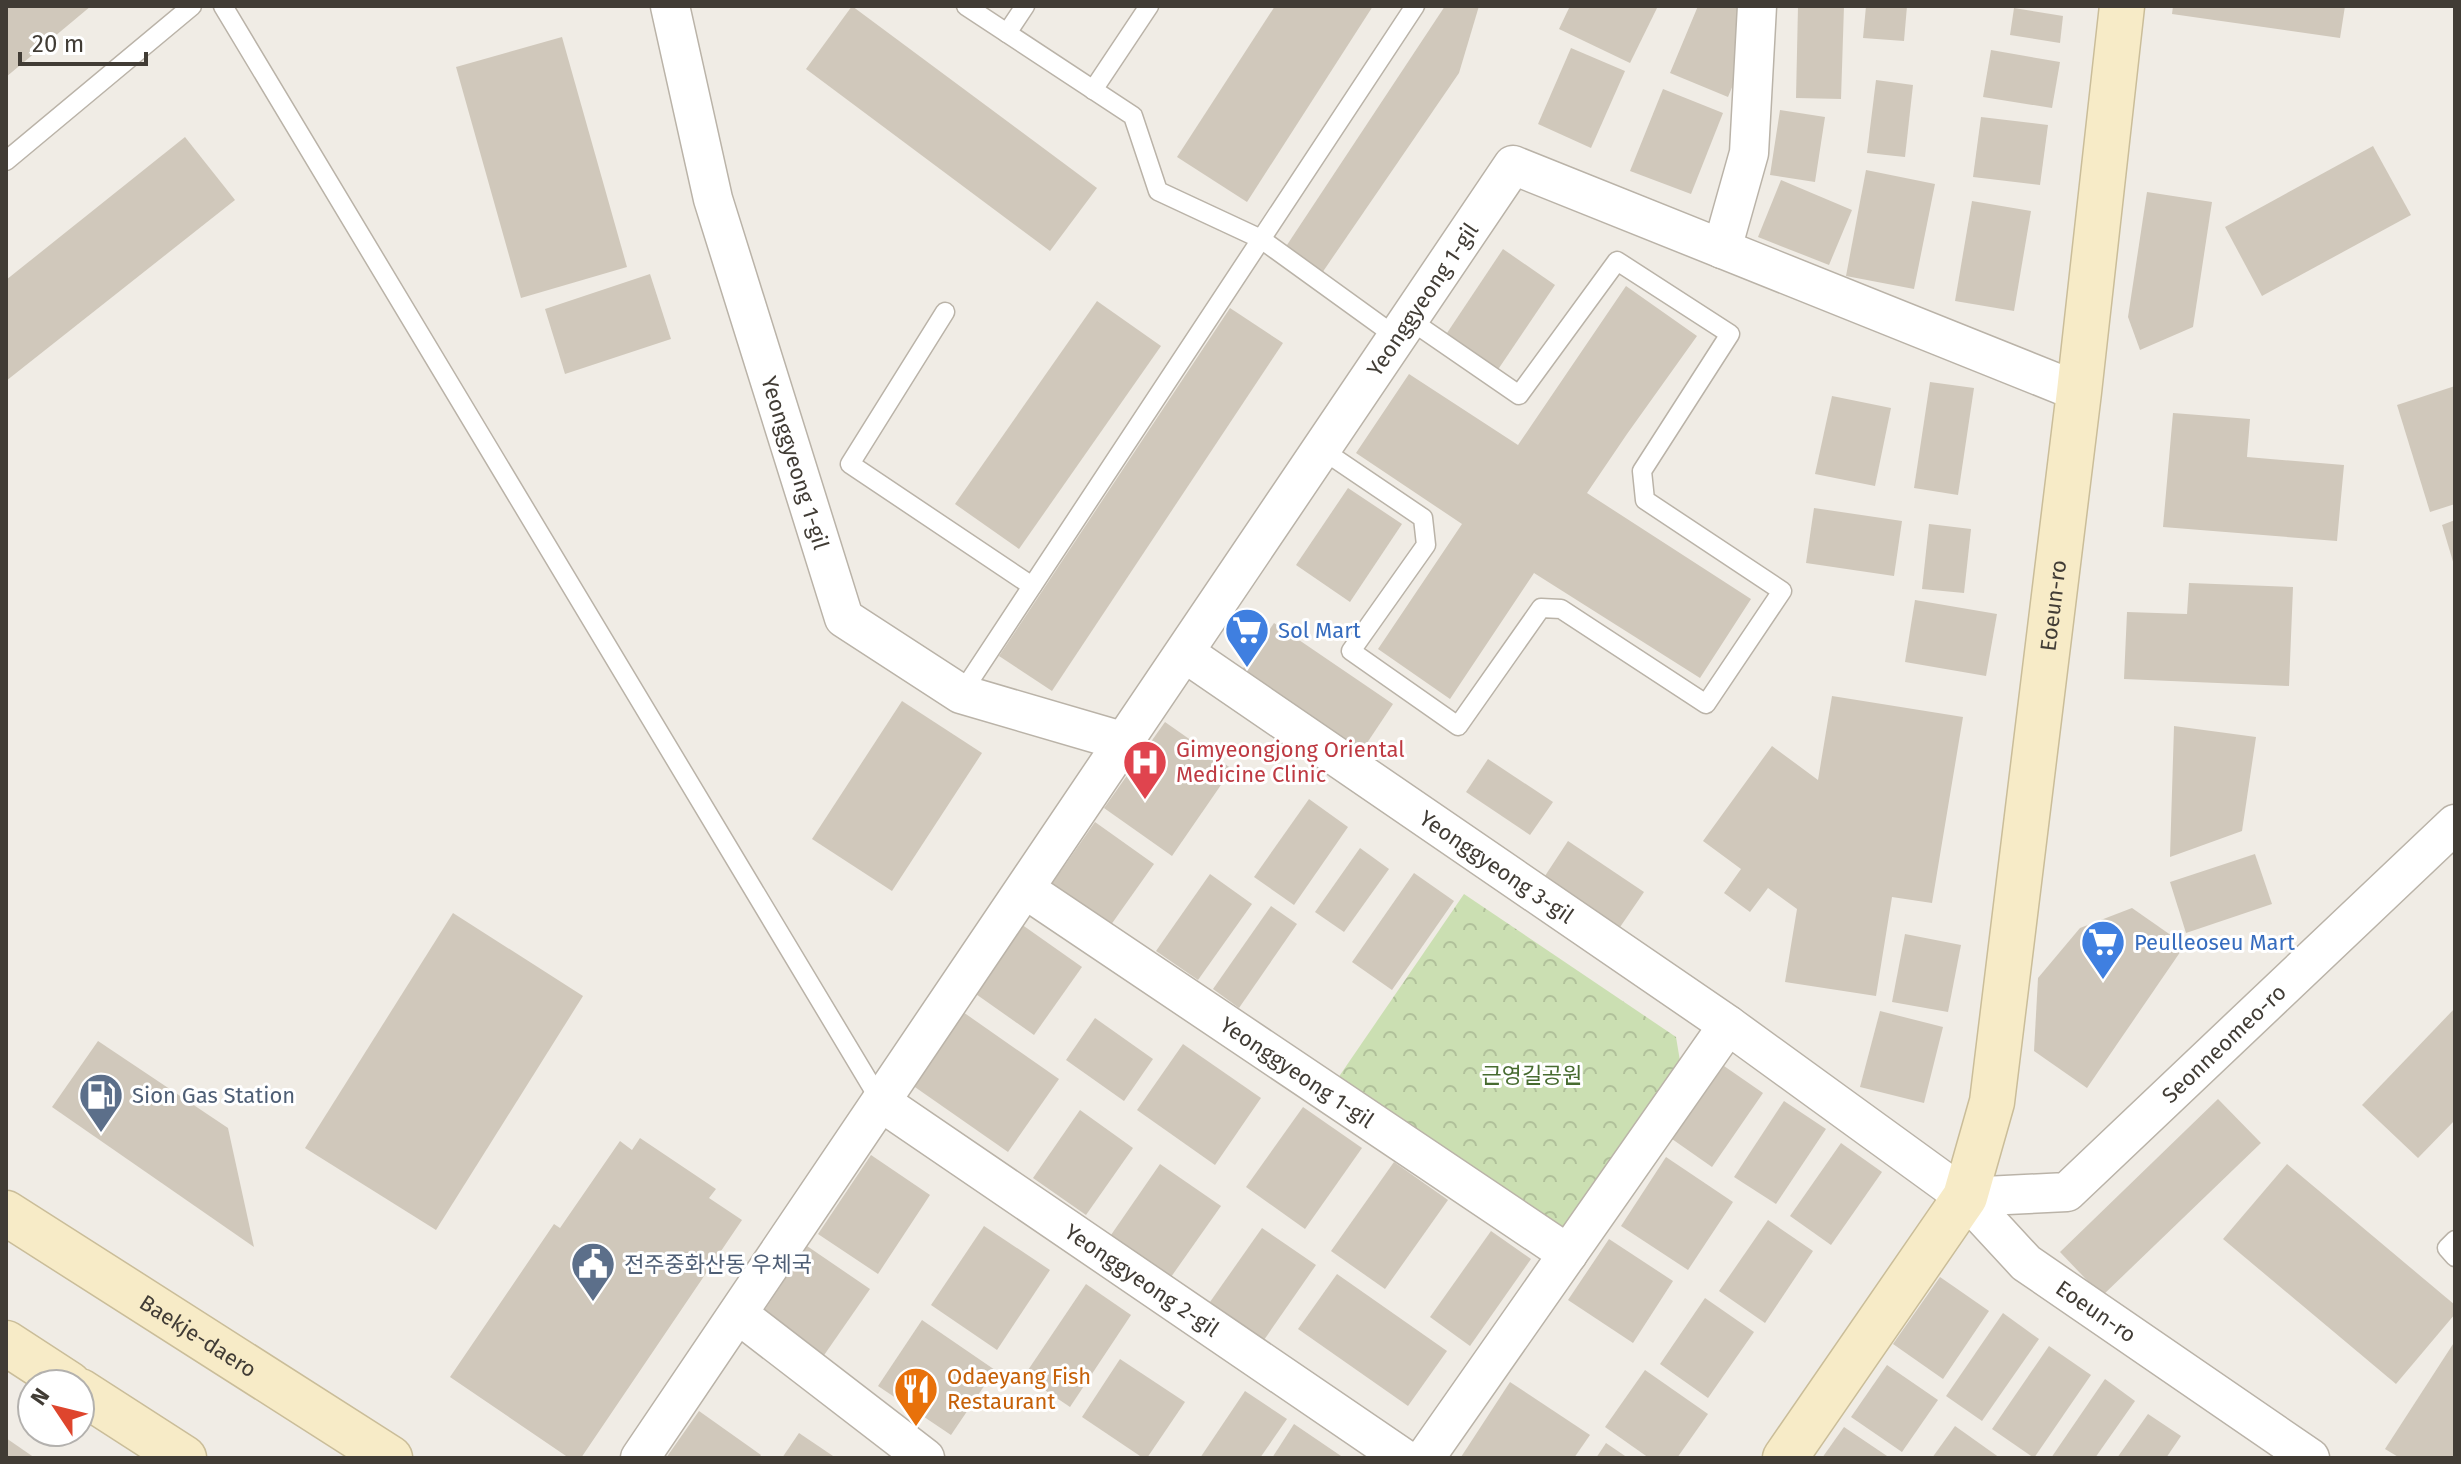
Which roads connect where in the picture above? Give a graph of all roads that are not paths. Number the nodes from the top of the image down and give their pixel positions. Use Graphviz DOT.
graph roads {
  1 [pos="192,6"];
  2 [pos="223,6"];
  3 [pos="670,6"];
  4 [pos="966,6"];
  5 [pos="1025,6"];
  6 [pos="1149,6"];
  7 [pos="1415,6"];
  8 [pos="1757,6"];
  9 [pos="2118,7"];
  10 [pos="1007,33"];
  11 [pos="1093,90"];
  12 [pos="6,161"];
  13 [pos="1261,239"];
  14 [pos="1722,249"];
  15 [pos="945,312"];
  16 [pos="1404,329"];
  17 [pos="2079,392"];
  18 [pos="1321,449"];
  19 [pos="1032,586"];
  20 [pos="1185,653"];
  21 [pos="961,694"];
  22 [pos="1125,742"];
  23 [pos="2455,824"];
  24 [pos="1025,889"];
  25 [pos="1728,1025"];
  26 [pos="881,1102"];
  27 [pos="1965,1197"];
  28 [pos="6,1213"];
  29 [pos="2455,1240"];
  30 [pos="1568,1254"];
  31 [pos="2455,1257"];
  32 [pos="738,1314"];
  33 [pos="6,1343"];
  34 [pos="44,1368"];
  35 [pos="96,1401"];
  36 [pos="184,1458"];
  37 [pos="390,1458"];
  38 [pos="640,1458"];
  39 [pos="925,1458"];
  40 [pos="1403,1458"];
  41 [pos="1425,1458"];
  42 [pos="1785,1458"];
  43 [pos="2310,1458"];
  1 -- 12 [label="lane"];
  2 -- 26 [label="lane"];
  3 -- 21 [label="street, Yeonggyeong 1-gil"];
  4 -- 10 [label="lane"];
  5 -- 10 [label="lane"];
  6 -- 11 [label="lane"];
  7 -- 13 [label="lane"];
  8 -- 14 [label="street"];
  9 -- 17 [label="street, Eoeun-ro"];
  10 -- 11 [label="lane"];
  11 -- 13 [label="lane"];
  13 -- 16 [label="lane"];
  13 -- 19 [label="lane"];
  14 -- 16 [label="street, Yeonggyeong 1-gil"];
  14 -- 17 [label="street, Yeonggyeong 1-gil"];
  15 -- 19 [label="lane"];
  16 -- 18 [label="street, Yeonggyeong 1-gil"];
  16 -- 18 [label="lane"];
  17 -- 27 [label="street, Eoeun-ro"];
  18 -- 20 [label="street, Yeonggyeong 1-gil"];
  19 -- 21 [label="lane"];
  20 -- 22 [label="street, Yeonggyeong 1-gil"];
  20 -- 25 [label="street, Yeonggyeong 3-gil"];
  21 -- 22 [label="street, Yeonggyeong 1-gil"];
  22 -- 24 [label="street, Yeonggyeong 1-gil"];
  23 -- 27 [label="street, Seonneomeo-ro"];
  24 -- 26 [label="street, Yeonggyeong 1-gil"];
  24 -- 30 [label="street, Yeonggyeong 1-gil"];
  25 -- 27 [label="street, Yeonggyeong 3-gil"];
  25 -- 30 [label="street"];
  26 -- 32 [label="street, Yeonggyeong 1-gil"];
  26 -- 40 [label="street, Yeonggyeong 2-gil"];
  27 -- 42 [label="street, Eoeun-ro"];
  27 -- 43 [label="street, Eoeun-ro"];
  28 -- 37 [label="street, Baekje-daero"];
  29 -- 31 [label="lane"];
  30 -- 41 [label="street"];
  32 -- 38 [label="street, Yeonggyeong 1-gil"];
  32 -- 39 [label="street"];
  33 -- 34 [label="street"];
  35 -- 36 [label="street"];
}
